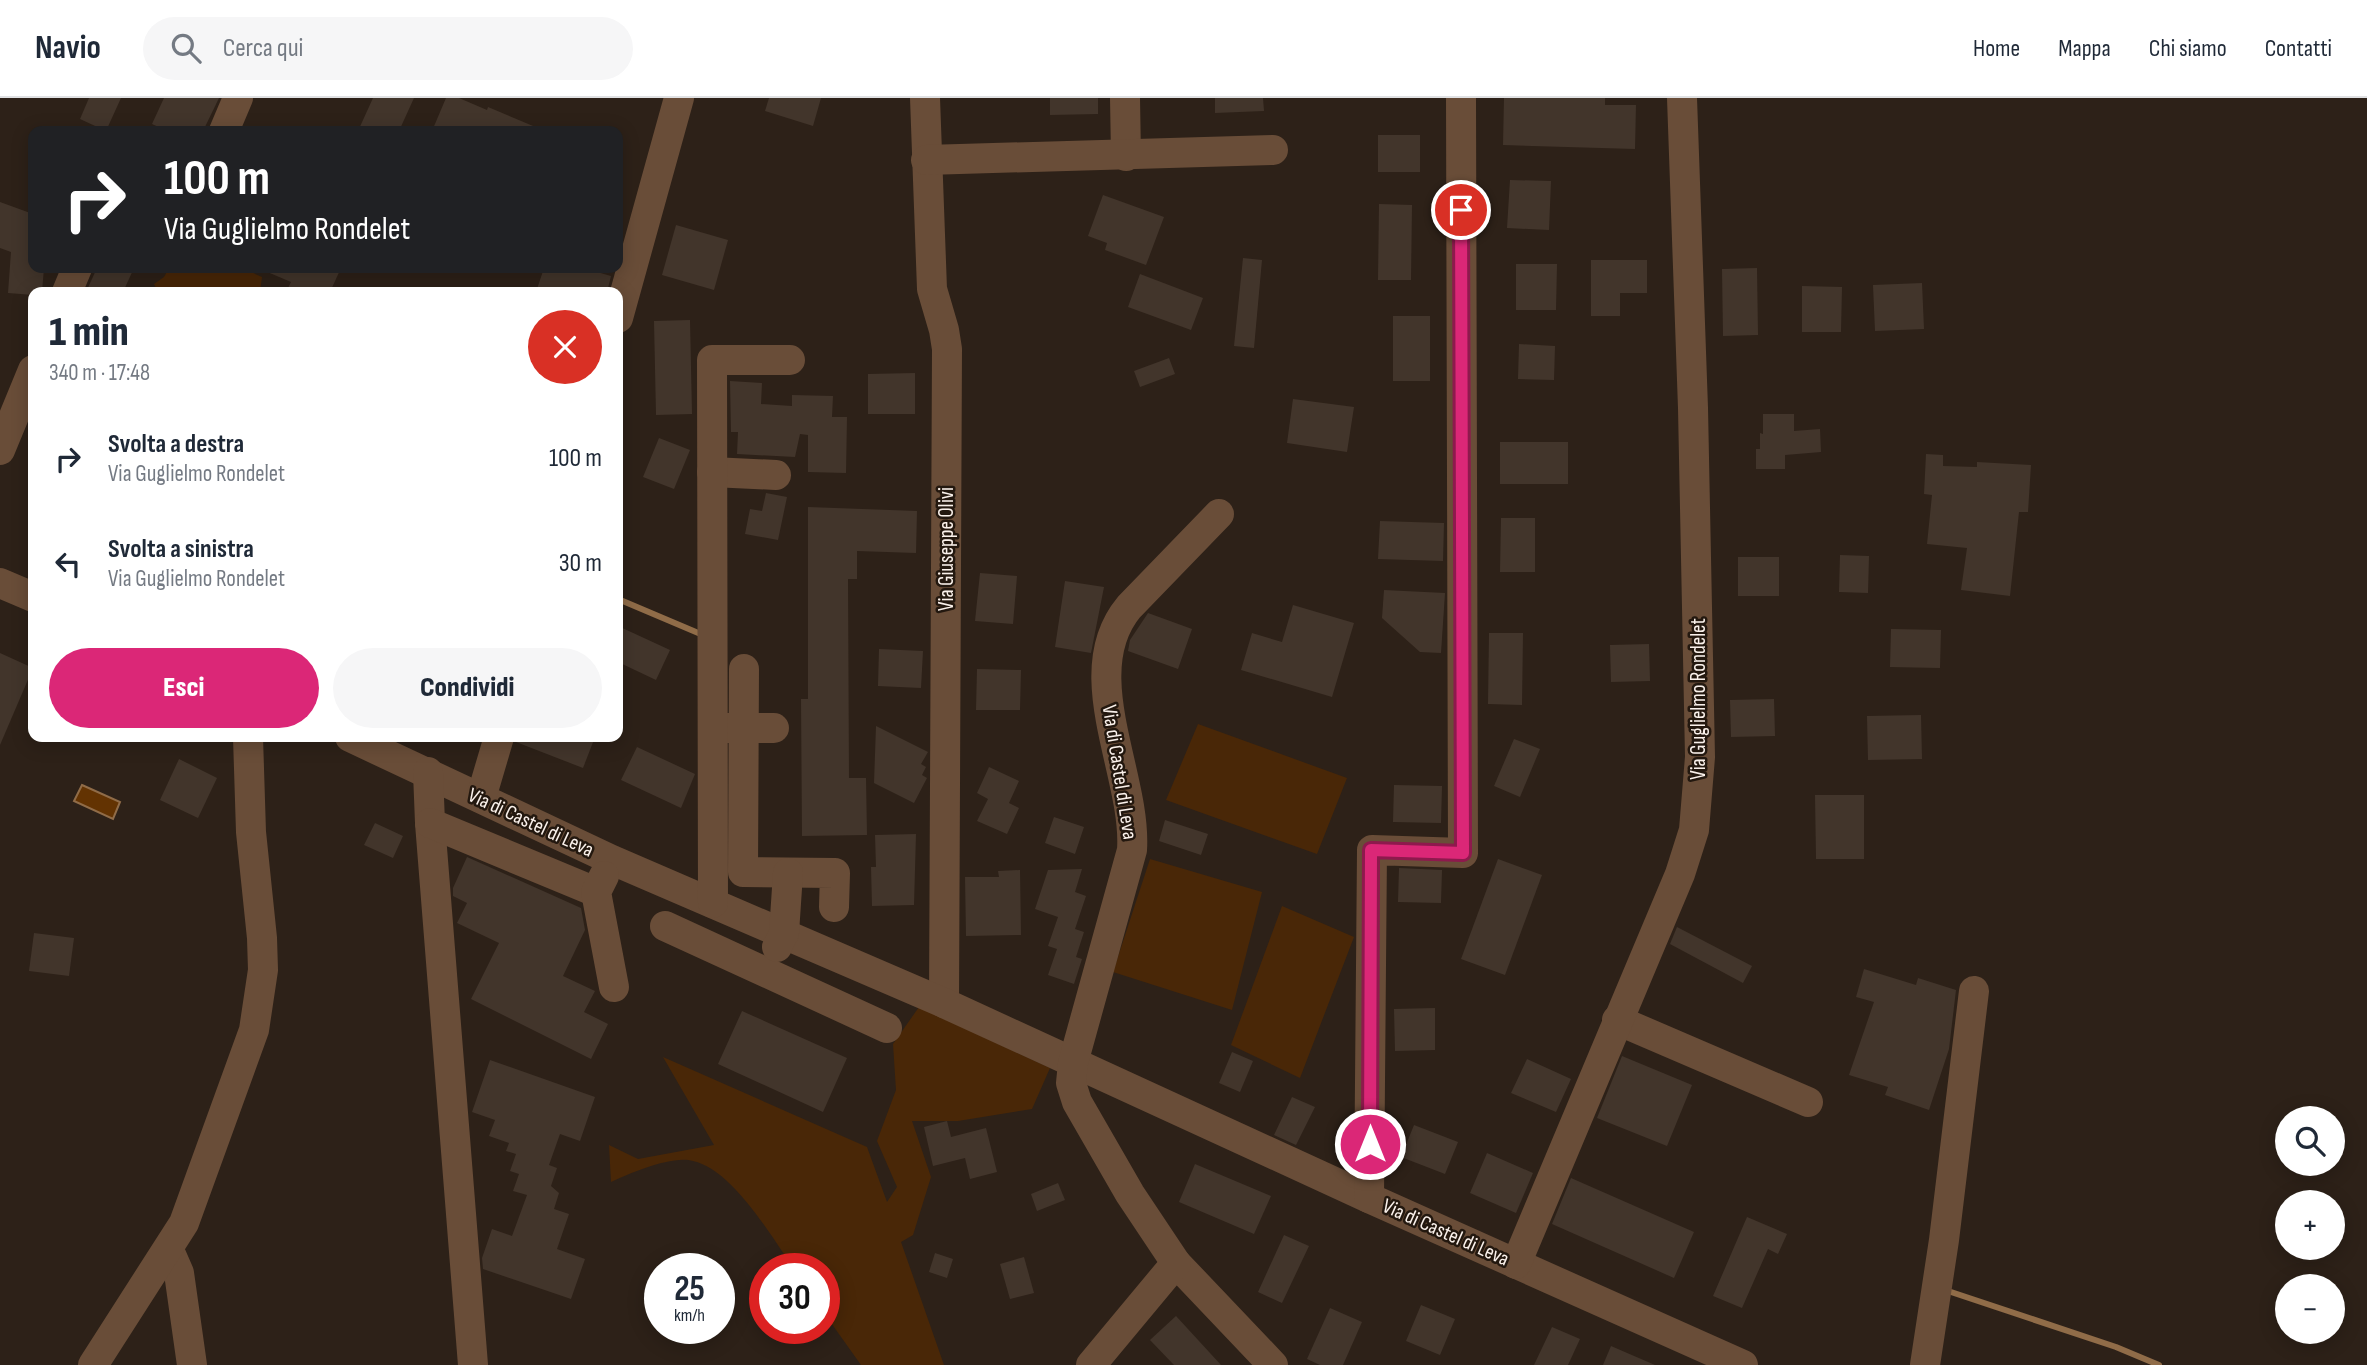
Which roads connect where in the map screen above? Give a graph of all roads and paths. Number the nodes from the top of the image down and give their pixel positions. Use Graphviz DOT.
graph roads {
  1 [pos="239,98"];
  2 [pos="679,98"];
  3 [pos="925,98"];
  4 [pos="1125,98"];
  5 [pos="1461,98"];
  6 [pos="1682,98"];
  7 [pos="226,126"];
  8 [pos="1273,150"];
  9 [pos="1126,156"];
  10 [pos="926,160"];
  11 [pos="629,237"];
  12 [pos="622,287"];
  13 [pos="790,360"];
  14 [pos="28,382"];
  15 [pos="0,450"];
  16 [pos="776,475"];
  17 [pos="712,477"];
  18 [pos="1219,514"];
  19 [pos="0,583"];
  20 [pos="28,595"];
  21 [pos="744,668"];
  22 [pos="713,728"];
  23 [pos="775,728"];
  24 [pos="744,729"];
  25 [pos="248,742"];
  26 [pos="361,742"];
  27 [pos="498,742"];
  28 [pos="428,772"];
  29 [pos="481,798"];
  30 [pos="430,823"];
  31 [pos="612,860"];
  32 [pos="788,873"];
  33 [pos="596,892"];
  34 [pos="713,903"];
  35 [pos="834,907"];
  36 [pos="665,926"];
  37 [pos="784,933"];
  38 [pos="838,956"];
  39 [pos="765,970"];
  40 [pos="614,987"];
  41 [pos="1974,991"];
  42 [pos="820,995"];
  43 [pos="944,1003"];
  44 [pos="1617,1020"];
  45 [pos="887,1028"];
  46 [pos="1073,1063"];
  47 [pos="1808,1102"];
  48 [pos="1369,1198"];
  49 [pos="169,1250"];
  50 [pos="1176,1263"];
  51 [pos="1516,1264"];
  52 [pos="93,1365"];
  53 [pos="192,1365"];
  54 [pos="473,1365"];
  55 [pos="1091,1365"];
  56 [pos="1273,1365"];
  57 [pos="1743,1365"];
  58 [pos="1925,1365"];
  1 -- 7 [label="street"];
  2 -- 11 [label="street"];
  3 -- 10 [label="street, Via Giuseppe Olivi"];
  4 -- 9 [label="street"];
  5 -- 48 [label="street"];
  6 -- 44 [label="street, Via Guglielmo Rondelet"];
  8 -- 9 [label="street"];
  9 -- 10 [label="street"];
  10 -- 43 [label="street, Via Giuseppe Olivi"];
  11 -- 12 [label="street"];
  13 -- 17 [label="street"];
  14 -- 15 [label="street"];
  16 -- 17 [label="street"];
  17 -- 22 [label="street"];
  18 -- 46 [label="street, Via di Castel di Leva"];
  19 -- 20 [label="street"];
  21 -- 24 [label="street"];
  22 -- 24 [label="street"];
  22 -- 34 [label="street"];
  23 -- 24 [label="street"];
  24 -- 32 [label="street"];
  25 -- 49 [label="street"];
  26 -- 28 [label="street, Via di Castel di Leva"];
  27 -- 29 [label="street"];
  28 -- 29 [label="street, Via di Castel di Leva"];
  28 -- 30 [label="street"];
  29 -- 31 [label="street, Via di Castel di Leva"];
  30 -- 33 [label="street"];
  30 -- 54 [label="street"];
  31 -- 33 [label="street"];
  31 -- 34 [label="street, Via di Castel di Leva"];
  32 -- 35 [label="street"];
  32 -- 37 [label="street"];
  33 -- 40 [label="street"];
  34 -- 37 [label="street, Via di Castel di Leva"];
  36 -- 39 [label="street"];
  37 -- 38 [label="street, Via di Castel di Leva"];
  37 -- 39 [label="street"];
  38 -- 42 [label="street"];
  38 -- 43 [label="street, Via di Castel di Leva"];
  39 -- 42 [label="street"];
  41 -- 58 [label="street"];
  42 -- 45 [label="street"];
  43 -- 46 [label="street, Via di Castel di Leva"];
  44 -- 47 [label="street"];
  44 -- 51 [label="street, Via Guglielmo Rondelet"];
  46 -- 48 [label="street, Via di Castel di Leva"];
  46 -- 50 [label="street"];
  48 -- 51 [label="street, Via di Castel di Leva"];
  49 -- 52 [label="street"];
  49 -- 53 [label="street"];
  50 -- 55 [label="street"];
  50 -- 56 [label="street"];
  51 -- 57 [label="street, Via di Castel di Leva"];
}
